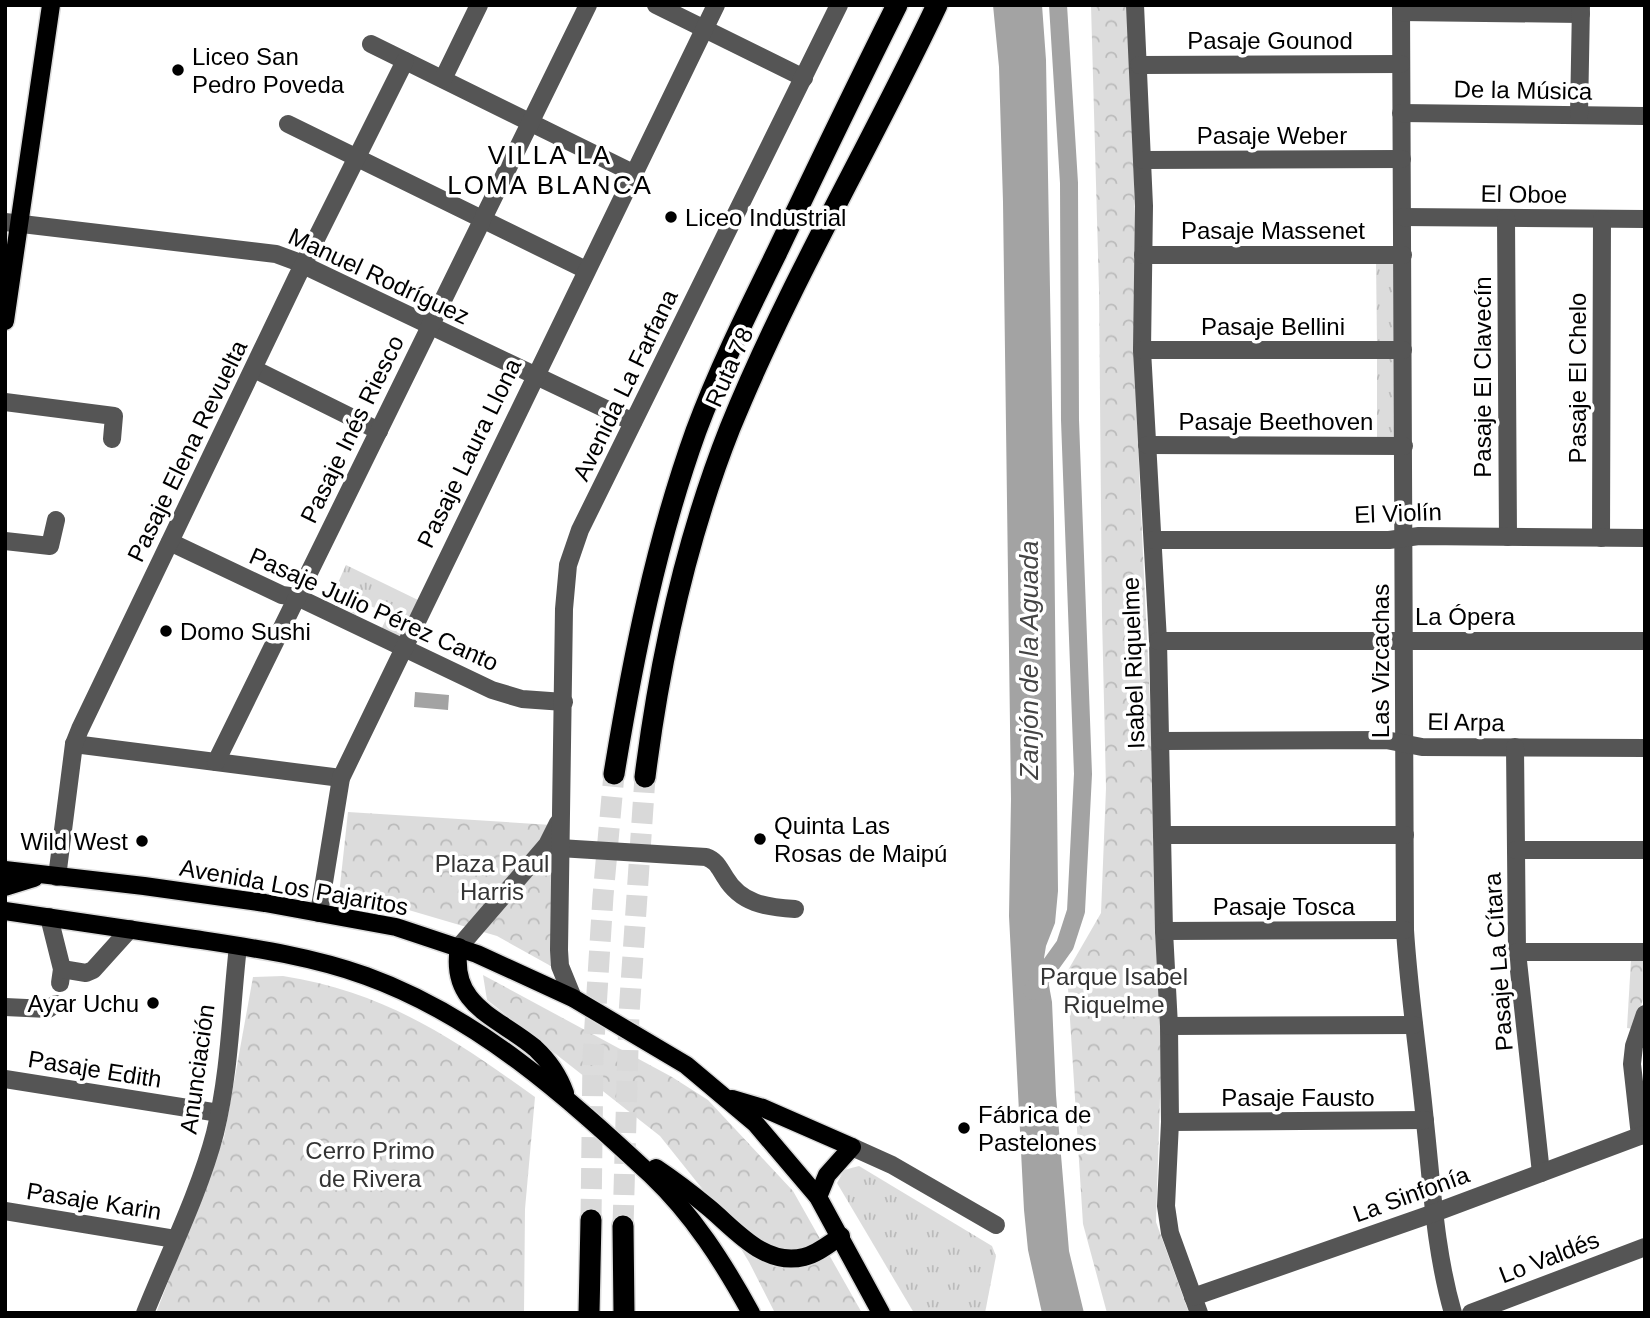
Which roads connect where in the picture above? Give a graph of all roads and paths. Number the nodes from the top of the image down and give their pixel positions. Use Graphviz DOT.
graph roads {
  1 [pos="51,5"];
  2 [pos="479,5"];
  3 [pos="587,5"];
  4 [pos="656,5"];
  5 [pos="716,5"];
  6 [pos="839,5"];
  7 [pos="897,5"];
  8 [pos="937,5"];
  9 [pos="1135,5"];
  10 [pos="1401,9"];
  11 [pos="1581,10"];
  12 [pos="703,29"];
  13 [pos="371,44"];
  14 [pos="405,61"];
  15 [pos="1401,64"];
  16 [pos="1139,65"];
  17 [pos="804,78"];
  18 [pos="443,79"];
  19 [pos="1401,113"];
  20 [pos="1579,115"];
  21 [pos="1645,116"];
  22 [pos="530,122"];
  23 [pos="288,124"];
  24 [pos="356,158"];
  25 [pos="1402,159"];
  26 [pos="1143,160"];
  27 [pos="633,173"];
  28 [pos="1402,217"];
  29 [pos="1506,218"];
  30 [pos="482,219"];
  31 [pos="1602,219"];
  32 [pos="1645,219"];
  33 [pos="12,223"];
  34 [pos="1143,255"];
  35 [pos="1403,255"];
  36 [pos="303,265"];
  37 [pos="586,270"];
  38 [pos="5,321"];
  39 [pos="431,326"];
  40 [pos="1142,350"];
  41 [pos="1403,350"];
  42 [pos="254,369"];
  43 [pos="535,375"];
  44 [pos="5,402"];
  45 [pos="633,422"];
  46 [pos="379,431"];
  47 [pos="112,439"];
  48 [pos="1147,445"];
  49 [pos="1404,446"];
  50 [pos="56,520"];
  51 [pos="1508,537"];
  52 [pos="1405,538"];
  53 [pos="1601,538"];
  54 [pos="1645,538"];
  55 [pos="1153,540"];
  56 [pos="5,541"];
  57 [pos="170,542"];
  58 [pos="297,597"];
  59 [pos="1405,640"];
  60 [pos="1158,641"];
  61 [pos="1645,641"];
  62 [pos="403,647"];
  63 [pos="564,702"];
  64 [pos="1162,741"];
  65 [pos="74,744"];
  66 [pos="1405,744"];
  67 [pos="1515,747"];
  68 [pos="1645,748"];
  69 [pos="216,762"];
  70 [pos="614,774"];
  71 [pos="645,777"];
  72 [pos="341,778"];
  73 [pos="560,813"];
  74 [pos="1162,835"];
  75 [pos="1405,835"];
  76 [pos="559,848"];
  77 [pos="1516,850"];
  78 [pos="1645,850"];
  79 [pos="5,870"];
  80 [pos="54,876"];
  81 [pos="5,887"];
  82 [pos="795,909"];
  83 [pos="5,911"];
  84 [pos="319,913"];
  85 [pos="49,918"];
  86 [pos="130,929"];
  87 [pos="1405,930"];
  88 [pos="1164,931"];
  89 [pos="238,946"];
  90 [pos="459,947"];
  91 [pos="1645,952"];
  92 [pos="1517,953"];
  93 [pos="573,998"];
  94 [pos="56,1004"];
  95 [pos="5,1007"];
  96 [pos="1645,1014"];
  97 [pos="1170,1026"];
  98 [pos="1414,1026"];
  99 [pos="5,1079"];
  100 [pos="567,1099"];
  101 [pos="728,1099"];
  102 [pos="219,1112"];
  103 [pos="1425,1120"];
  104 [pos="1170,1122"];
  105 [pos="1642,1135"];
  106 [pos="852,1147"];
  107 [pos="623,1148"];
  108 [pos="1541,1173"];
  109 [pos="818,1197"];
  110 [pos="5,1211"];
  111 [pos="1434,1213"];
  112 [pos="591,1220"];
  113 [pos="996,1225"];
  114 [pos="624,1226"];
  115 [pos="841,1237"];
  116 [pos="175,1239"];
  117 [pos="1645,1247"];
  118 [pos="1196,1305"];
  119 [pos="145,1313"];
  120 [pos="589,1313"];
  121 [pos="624,1313"];
  122 [pos="751,1313"];
  123 [pos="881,1313"];
  124 [pos="1453,1313"];
  125 [pos="1471,1313"];
  1 -- 33 [label="main road"];
  2 -- 18 [label="street"];
  3 -- 22 [label="street, Pasaje Inés Riesco"];
  4 -- 12 [label="street"];
  5 -- 12 [label="street, Pasaje Laura Llona"];
  6 -- 17 [label="street, Avenida La Farfana"];
  7 -- 70 [label="highway, Ruta 78"];
  8 -- 71 [label="highway, Ruta 78"];
  9 -- 16 [label="street, Isabel Riquelme"];
  10 -- 11 [label="street"];
  10 -- 15 [label="street, Las Vizcachas"];
  11 -- 20 [label="street"];
  12 -- 17 [label="street"];
  12 -- 27 [label="street, Pasaje Laura Llona"];
  13 -- 14 [label="street"];
  14 -- 18 [label="street"];
  14 -- 24 [label="street, Pasaje Elena Revuelta"];
  15 -- 16 [label="street, Pasaje Gounod"];
  15 -- 19 [label="street, Las Vizcachas"];
  16 -- 26 [label="street, Isabel Riquelme"];
  17 -- 45 [label="street, Avenida La Farfana"];
  18 -- 22 [label="street"];
  19 -- 20 [label="street, De la Música"];
  19 -- 25 [label="street, Las Vizcachas"];
  20 -- 21 [label="street, De la Música"];
  22 -- 27 [label="street"];
  22 -- 30 [label="street, Pasaje Inés Riesco"];
  23 -- 24 [label="street"];
  24 -- 30 [label="street"];
  24 -- 36 [label="street, Pasaje Elena Revuelta"];
  25 -- 26 [label="street, Pasaje Weber"];
  25 -- 28 [label="street, Las Vizcachas"];
  26 -- 34 [label="street, Isabel Riquelme"];
  27 -- 37 [label="street, Pasaje Laura Llona"];
  28 -- 29 [label="street, El Oboe"];
  28 -- 35 [label="street, Las Vizcachas"];
  29 -- 31 [label="street, El Oboe"];
  29 -- 51 [label="street, Pasaje El Clavecín"];
  30 -- 37 [label="street"];
  30 -- 39 [label="street, Pasaje Inés Riesco"];
  31 -- 32 [label="street, El Oboe"];
  31 -- 53 [label="street, Pasaje El Chelo"];
  33 -- 36 [label="street, Manuel Rodríguez"];
  33 -- 38 [label="main road"];
  34 -- 35 [label="street, Pasaje Massenet"];
  34 -- 40 [label="street, Isabel Riquelme"];
  35 -- 41 [label="street, Las Vizcachas"];
  36 -- 39 [label="street, Manuel Rodríguez"];
  36 -- 42 [label="street, Pasaje Elena Revuelta"];
  37 -- 43 [label="street, Pasaje Laura Llona"];
  39 -- 43 [label="street, Manuel Rodríguez"];
  39 -- 46 [label="street, Pasaje Inés Riesco"];
  40 -- 41 [label="street, Pasaje Bellini"];
  40 -- 48 [label="street, Isabel Riquelme"];
  41 -- 49 [label="street, Las Vizcachas"];
  42 -- 46 [label="street"];
  42 -- 57 [label="street, Pasaje Elena Revuelta"];
  43 -- 45 [label="street, Manuel Rodríguez"];
  43 -- 62 [label="street, Pasaje Laura Llona"];
  44 -- 47 [label="street"];
  45 -- 63 [label="street, Avenida La Farfana"];
  46 -- 58 [label="street, Pasaje Inés Riesco"];
  48 -- 49 [label="street, Pasaje Beethoven"];
  48 -- 55 [label="street, Isabel Riquelme"];
  49 -- 52 [label="street, Las Vizcachas"];
  50 -- 56 [label="street"];
  51 -- 52 [label="street, El Violín"];
  51 -- 53 [label="street, El Violín"];
  52 -- 55 [label="street, El Violín"];
  52 -- 59 [label="street, Las Vizcachas"];
  53 -- 54 [label="street, El Violín"];
  55 -- 60 [label="street, Isabel Riquelme"];
  57 -- 58 [label="street, Pasaje Julio Pérez Canto"];
  57 -- 65 [label="street, Pasaje Elena Revuelta"];
  58 -- 62 [label="street, Pasaje Julio Pérez Canto"];
  58 -- 69 [label="street, Pasaje Inés Riesco"];
  59 -- 60 [label="street, La Ópera"];
  59 -- 61 [label="street, La Ópera"];
  59 -- 66 [label="street, Las Vizcachas"];
  60 -- 64 [label="street, Isabel Riquelme"];
  62 -- 63 [label="street, Pasaje Julio Pérez Canto"];
  62 -- 72 [label="street, Pasaje Laura Llona"];
  63 -- 73 [label="street, Avenida La Farfana"];
  64 -- 66 [label="street, El Arpa"];
  64 -- 74 [label="street, Isabel Riquelme"];
  65 -- 69 [label="street"];
  65 -- 80 [label="street, Pasaje Elena Revuelta"];
  66 -- 67 [label="street, El Arpa"];
  66 -- 75 [label="street, Las Vizcachas"];
  67 -- 68 [label="street, El Arpa"];
  67 -- 77 [label="street, Pasaje La Cítara"];
  69 -- 72 [label="street"];
  72 -- 84 [label="street, Pasaje Laura Llona"];
  73 -- 76 [label="street, Avenida La Farfana"];
  73 -- 90 [label="street, Avenida La Farfana"];
  74 -- 75 [label="street"];
  74 -- 88 [label="street, Isabel Riquelme"];
  75 -- 87 [label="street, Las Vizcachas"];
  76 -- 82 [label="street"];
  76 -- 93 [label="street, Avenida La Farfana"];
  77 -- 78 [label="street"];
  77 -- 92 [label="street, Pasaje La Cítara"];
  79 -- 80 [label="main road, Avenida Los Pajaritos"];
  80 -- 81 [label="main road"];
  80 -- 84 [label="main road, Avenida Los Pajaritos"];
  83 -- 85 [label="main road"];
  84 -- 90 [label="main road, Avenida Los Pajaritos"];
  85 -- 86 [label="main road"];
  85 -- 86 [label="street"];
  86 -- 89 [label="main road"];
  87 -- 88 [label="street, Pasaje Tosca"];
  87 -- 98 [label="street, Las Vizcachas"];
  88 -- 97 [label="street, Isabel Riquelme"];
  89 -- 100 [label="main road"];
  89 -- 102 [label="street, Anunciación"];
  90 -- 93 [label="main road, Avenida Los Pajaritos"];
  90 -- 100 [label="main road"];
  91 -- 92 [label="street"];
  92 -- 108 [label="street, Pasaje La Cítara"];
  93 -- 101 [label="main road, Avenida Los Pajaritos"];
  94 -- 95 [label="street"];
  96 -- 105 [label="street"];
  97 -- 98 [label="street"];
  97 -- 104 [label="street, Isabel Riquelme"];
  98 -- 103 [label="street, Las Vizcachas"];
  99 -- 102 [label="street, Pasaje Edith"];
  100 -- 107 [label="main road"];
  101 -- 106 [label="main road"];
  101 -- 109 [label="main road, Avenida Los Pajaritos"];
  102 -- 116 [label="street, Anunciación"];
  103 -- 104 [label="street, Pasaje Fausto"];
  103 -- 111 [label="street, Las Vizcachas"];
  104 -- 118 [label="street, Isabel Riquelme"];
  105 -- 108 [label="street, La Sinfonía"];
  106 -- 109 [label="main road"];
  106 -- 113 [label="street"];
  107 -- 115 [label="main road"];
  107 -- 122 [label="main road"];
  108 -- 111 [label="street, La Sinfonía"];
  109 -- 115 [label="main road, Avenida Los Pajaritos"];
  110 -- 116 [label="street, Pasaje Karin"];
  111 -- 118 [label="street, La Sinfonía"];
  111 -- 124 [label="street, Las Vizcachas"];
  112 -- 120 [label="highway"];
  114 -- 121 [label="highway"];
  115 -- 123 [label="main road, Avenida Los Pajaritos"];
  116 -- 119 [label="street, Anunciación"];
  117 -- 125 [label="street, Lo Valdés"];
}
